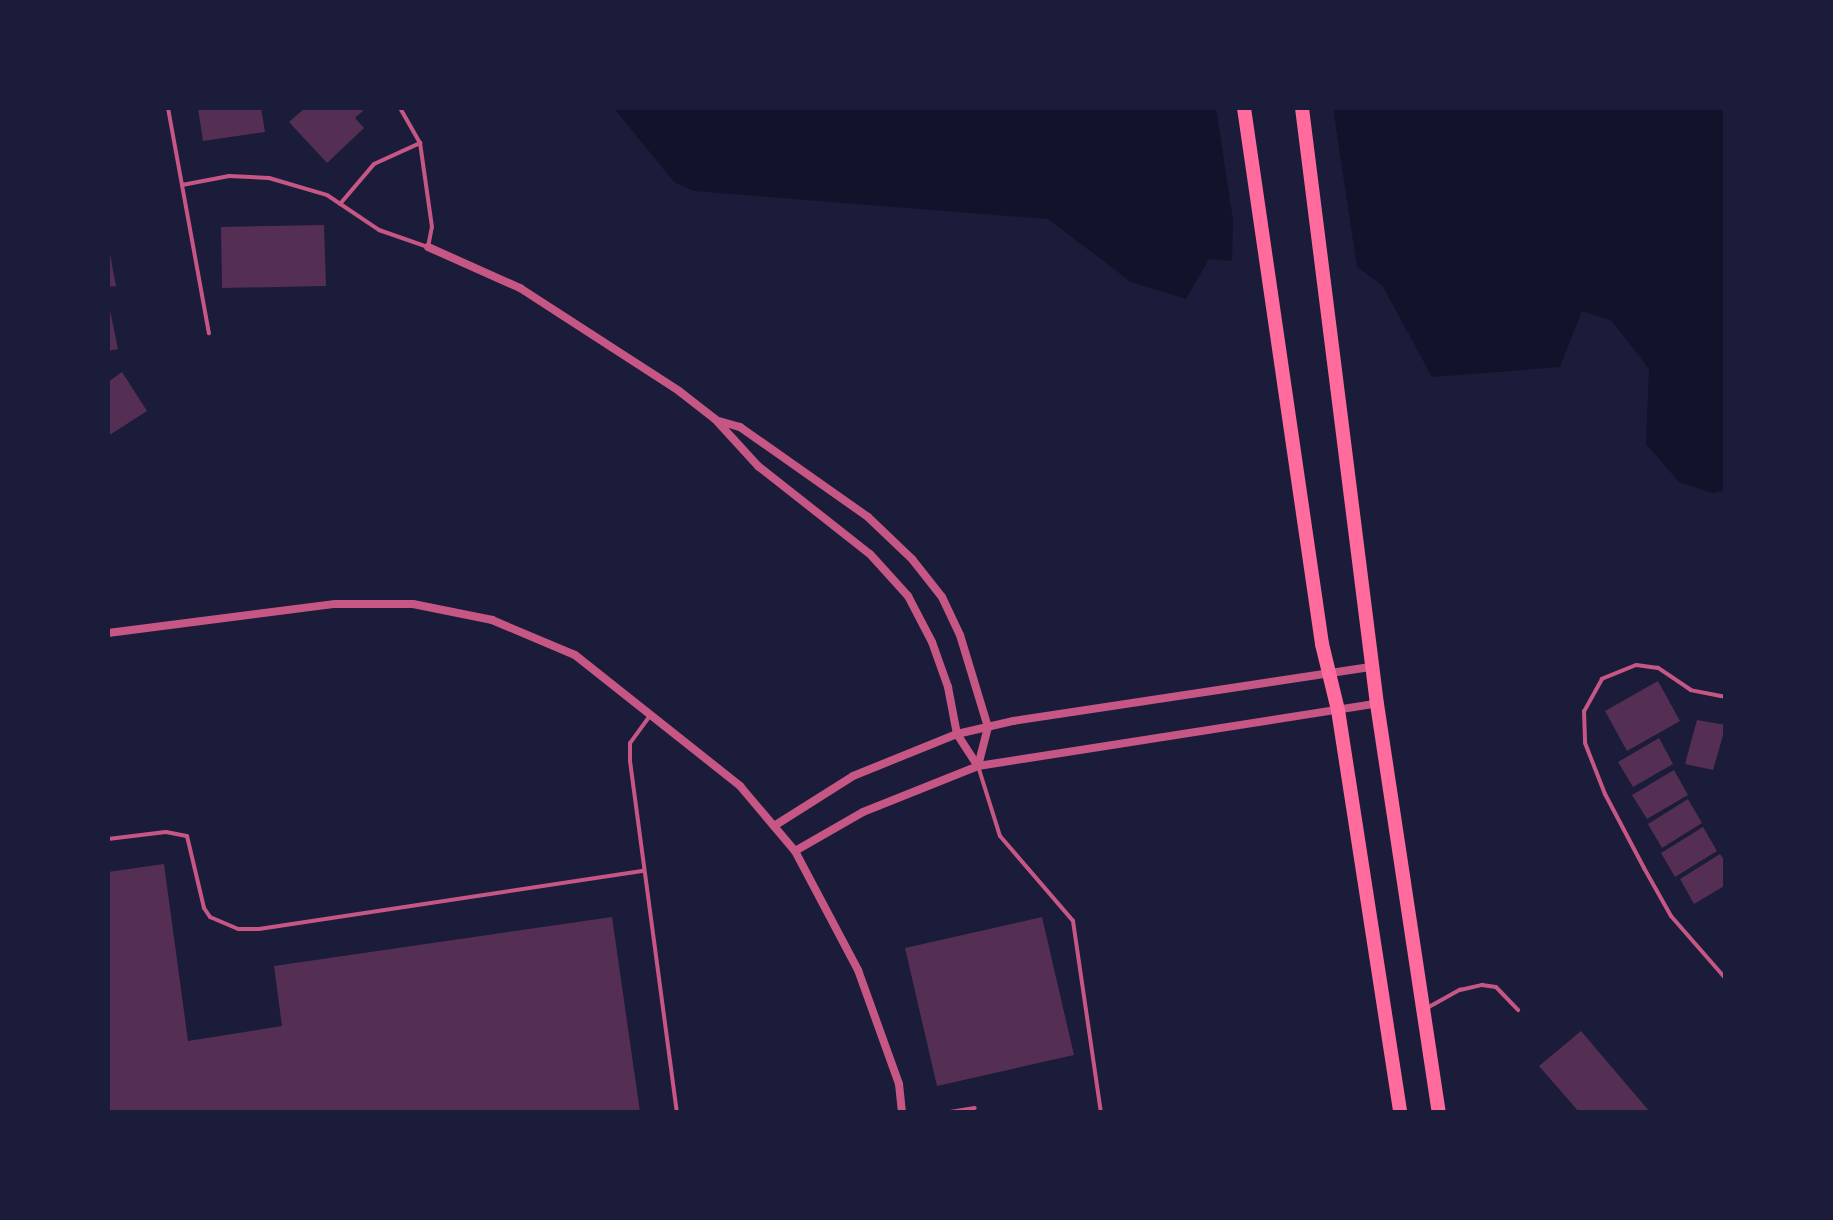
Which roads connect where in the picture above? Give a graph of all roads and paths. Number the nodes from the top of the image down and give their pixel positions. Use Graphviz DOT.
graph roads {
  1 [pos="168,108"];
  2 [pos="400,108"];
  3 [pos="1244,108"];
  4 [pos="1302,108"];
  5 [pos="420,142"];
  6 [pos="182,185"];
  7 [pos="340,204"];
  8 [pos="428,247"];
  9 [pos="209,333"];
  10 [pos="715,419"];
  11 [pos="108,633"];
  12 [pos="1372,667"];
  13 [pos="1330,674"];
  14 [pos="1726,698"];
  15 [pos="1377,704"];
  16 [pos="1338,710"];
  17 [pos="651,713"];
  18 [pos="988,727"];
  19 [pos="957,734"];
  20 [pos="978,766"];
  21 [pos="774,826"];
  22 [pos="108,839"];
  23 [pos="795,850"];
  24 [pos="644,871"];
  25 [pos="1726,978"];
  26 [pos="1423,1010"];
  27 [pos="1518,1010"];
  28 [pos="975,1108"];
  29 [pos="677,1112"];
  30 [pos="902,1112"];
  31 [pos="950,1112"];
  32 [pos="1101,1112"];
  33 [pos="1400,1112"];
  34 [pos="1439,1112"];
  1 -- 6 [label="lane"];
  2 -- 5 [label="lane"];
  3 -- 13 [label="highway"];
  4 -- 12 [label="highway"];
  5 -- 7 [label="lane"];
  5 -- 8 [label="lane"];
  6 -- 7 [label="lane"];
  6 -- 9 [label="lane"];
  7 -- 8 [label="lane"];
  8 -- 10 [label="street"];
  10 -- 18 [label="street"];
  10 -- 19 [label="street"];
  11 -- 17 [label="street"];
  12 -- 13 [label="street"];
  12 -- 15 [label="highway"];
  13 -- 16 [label="highway"];
  13 -- 18 [label="street"];
  14 -- 25 [label="lane"];
  15 -- 16 [label="street"];
  15 -- 26 [label="highway"];
  16 -- 20 [label="street"];
  16 -- 33 [label="highway"];
  17 -- 21 [label="street"];
  17 -- 24 [label="lane"];
  18 -- 19 [label="street"];
  18 -- 20 [label="street"];
  19 -- 20 [label="street"];
  19 -- 21 [label="street"];
  20 -- 23 [label="street"];
  20 -- 32 [label="lane"];
  21 -- 23 [label="street"];
  22 -- 24 [label="lane"];
  23 -- 30 [label="street"];
  24 -- 29 [label="lane"];
  26 -- 27 [label="lane"];
  26 -- 34 [label="highway"];
  28 -- 31 [label="lane"];
}
